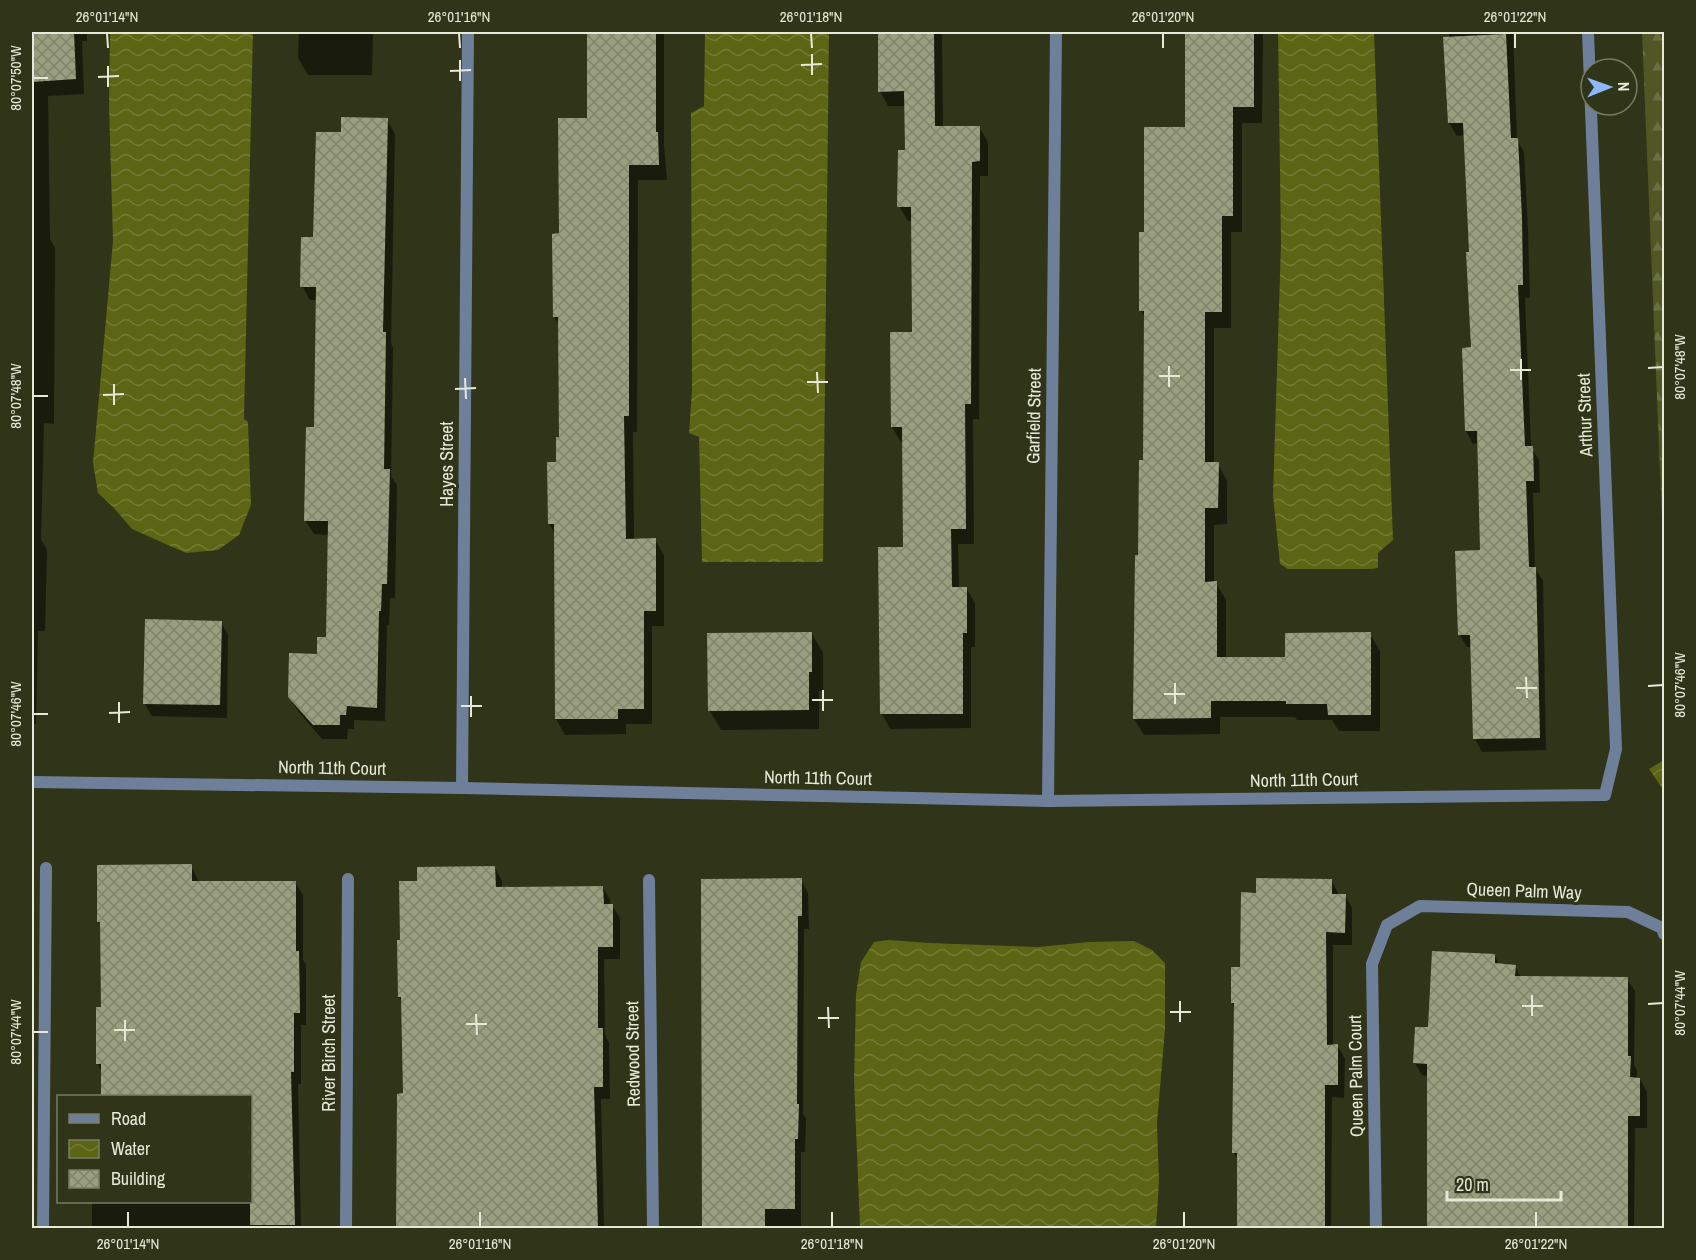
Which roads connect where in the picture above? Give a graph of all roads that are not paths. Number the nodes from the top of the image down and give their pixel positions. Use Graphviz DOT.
graph roads {
  1 [pos="468,32"];
  2 [pos="1056,32"];
  3 [pos="1588,32"];
  4 [pos="32,782"];
  5 [pos="462,788"];
  6 [pos="1605,795"];
  7 [pos="1048,801"];
  8 [pos="46,868"];
  9 [pos="348,879"];
  10 [pos="649,880"];
  11 [pos="1387,925"];
  12 [pos="1663,931"];
  13 [pos="43,1228"];
  14 [pos="346,1228"];
  15 [pos="653,1228"];
  16 [pos="1376,1228"];
  1 -- 5 [label="street, Hayes Street"];
  2 -- 7 [label="street, Garfield Street"];
  3 -- 6 [label="street, Arthur Street"];
  4 -- 5 [label="street, North 11th Court"];
  5 -- 7 [label="street, North 11th Court"];
  6 -- 7 [label="street, North 11th Court"];
  8 -- 13 [label="street"];
  9 -- 14 [label="street, River Birch Street"];
  10 -- 15 [label="street, Redwood Street"];
  11 -- 12 [label="street, Queen Palm Way"];
  11 -- 16 [label="street, Queen Palm Court"];
}
